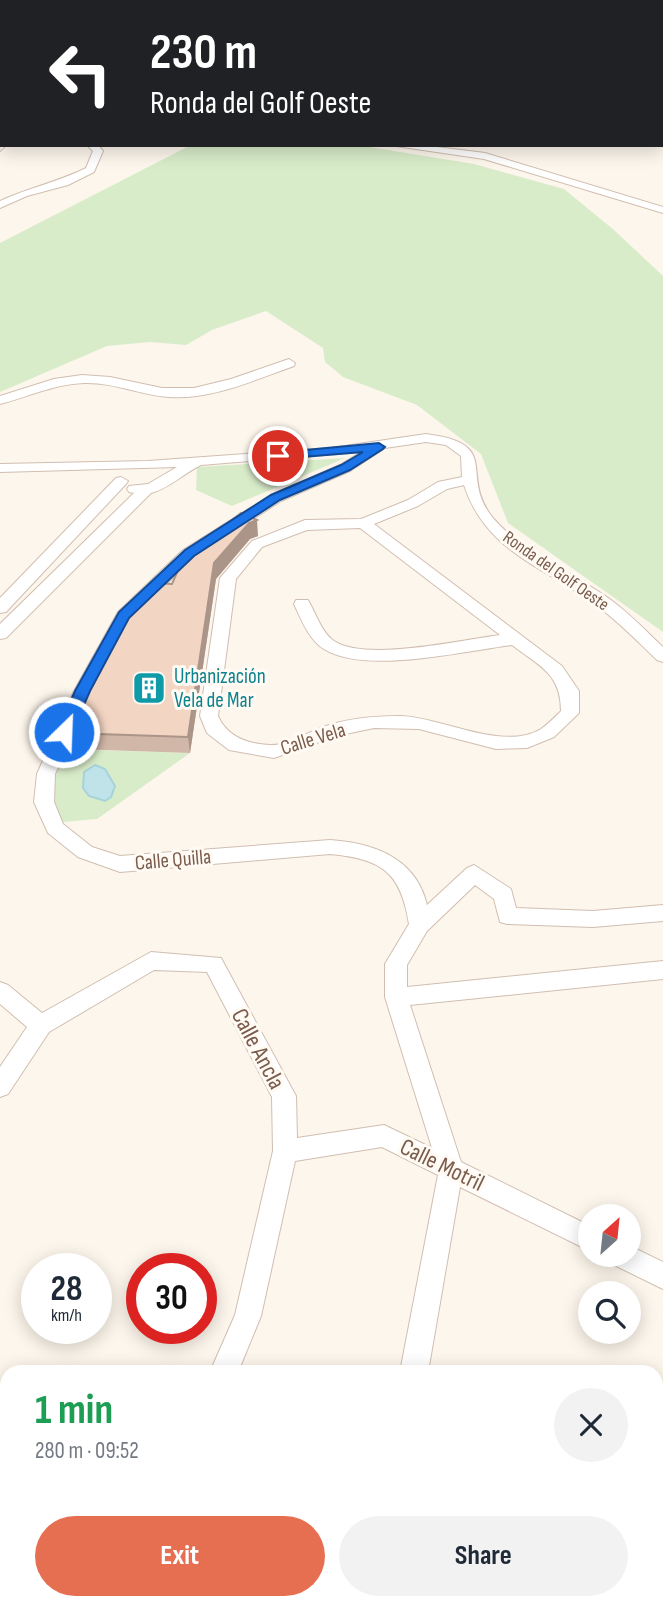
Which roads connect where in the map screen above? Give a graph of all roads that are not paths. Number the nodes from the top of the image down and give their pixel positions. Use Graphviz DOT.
graph roads {
  1 [pos="94,147"];
  2 [pos="411,147"];
  3 [pos="0,205"];
  4 [pos="663,210"];
  5 [pos="289,363"];
  6 [pos="0,400"];
  7 [pos="379,447"];
  8 [pos="199,460"];
  9 [pos="97,464"];
  10 [pos="148,464"];
  11 [pos="0,468"];
  12 [pos="122,477"];
  13 [pos="169,480"];
  14 [pos="470,480"];
  15 [pos="145,491"];
  16 [pos="363,523"];
  17 [pos="302,604"];
  18 [pos="0,608"];
  19 [pos="0,634"];
  20 [pos="513,639"];
  21 [pos="663,656"];
  22 [pos="663,913"];
  23 [pos="420,925"];
  24 [pos="663,970"];
  25 [pos="0,991"];
  26 [pos="397,997"];
  27 [pos="41,1025"];
  28 [pos="0,1087"];
  29 [pos="285,1151"];
  30 [pos="451,1169"];
  31 [pos="578,1233"];
  32 [pos="641,1265"];
  33 [pos="663,1276"];
  34 [pos="227,1365"];
  35 [pos="415,1365"];
  1 -- 3 [label="street"];
  2 -- 4 [label="street"];
  5 -- 6 [label="street"];
  7 -- 8 [label="street, Ronda del Golf Oeste"];
  7 -- 14 [label="street, Ronda del Golf Oeste"];
  7 -- 23 [label="street, Calle Quilla"];
  8 -- 10 [label="street, Ronda del Golf Oeste"];
  8 -- 13 [label="street"];
  9 -- 10 [label="street, Ronda del Golf Oeste"];
  9 -- 11 [label="street, Ronda del Golf Oeste"];
  9 -- 12 [label="street, Ronda del Golf Oeste"];
  10 -- 12 [label="street"];
  10 -- 13 [label="street"];
  12 -- 15 [label="street, Ronda del Golf Oeste"];
  12 -- 18 [label="street"];
  13 -- 15 [label="street"];
  14 -- 16 [label="street, Calle Vela"];
  14 -- 21 [label="street, Ronda del Golf Oeste"];
  15 -- 19 [label="street"];
  16 -- 20 [label="street, Calle Vela"];
  16 -- 20 [label="street, Calle Vela"];
  17 -- 20 [label="street"];
  22 -- 23 [label="street"];
  23 -- 26 [label="street"];
  24 -- 26 [label="street"];
  25 -- 27 [label="street"];
  26 -- 30 [label="street"];
  27 -- 28 [label="street"];
  27 -- 29 [label="street, Calle Ancla"];
  29 -- 30 [label="street, Calle Motril"];
  29 -- 34 [label="street, Calle Ancla"];
  30 -- 31 [label="street, Calle Motril"];
  30 -- 35 [label="street"];
  32 -- 33 [label="street"];
}
